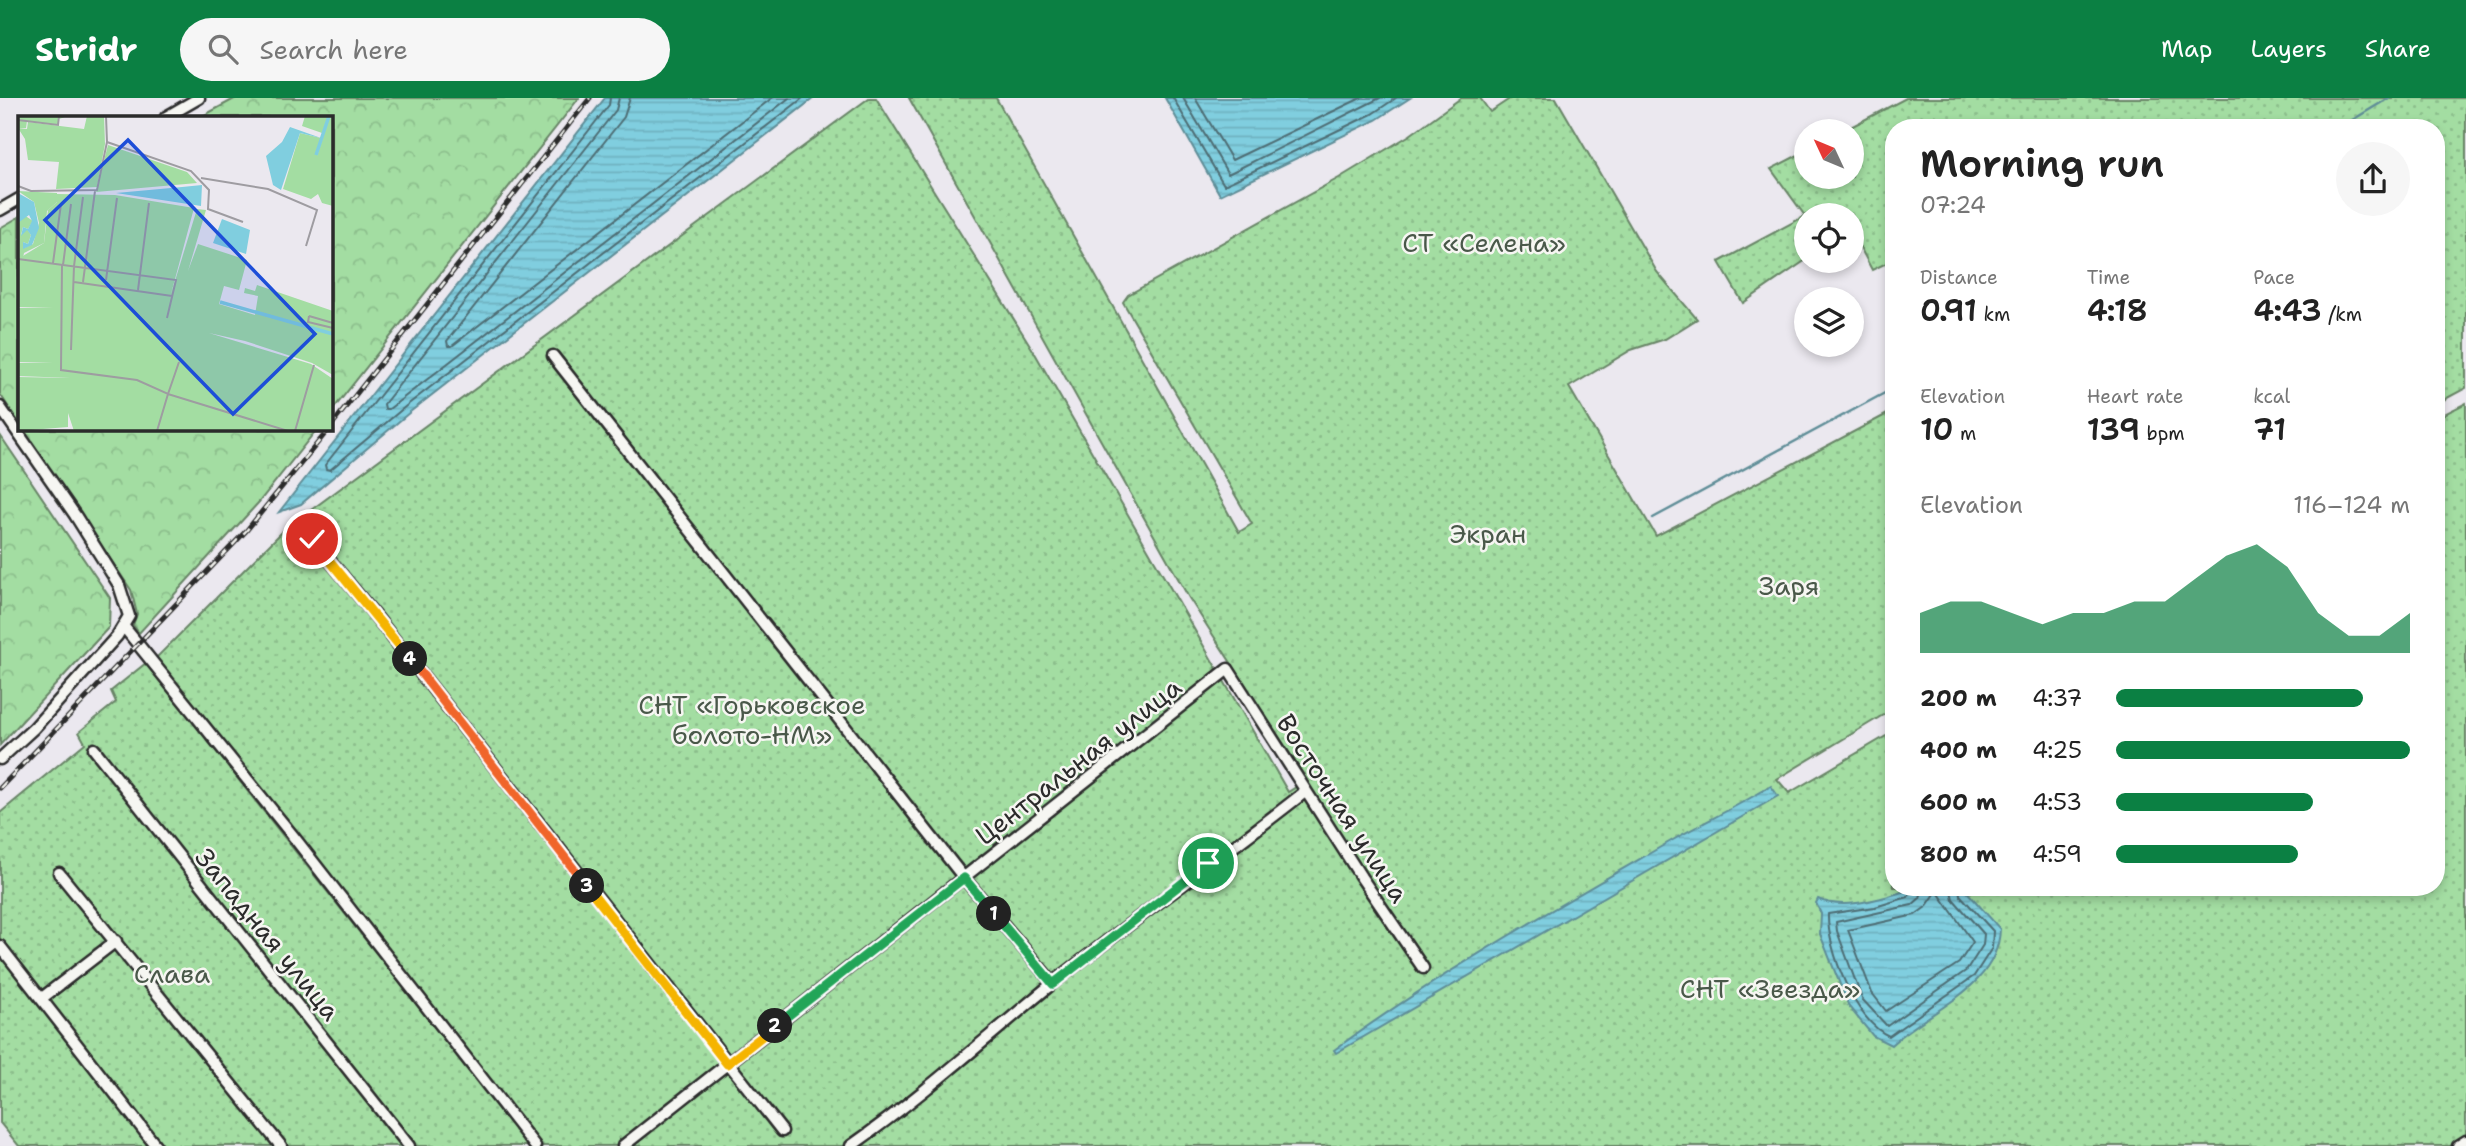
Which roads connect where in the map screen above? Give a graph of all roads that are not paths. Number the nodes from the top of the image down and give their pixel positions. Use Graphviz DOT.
graph roads {
  1 [pos="200,98"];
  2 [pos="168,116"];
  3 [pos="18,200"];
  4 [pos="0,210"];
  5 [pos="553,356"];
  6 [pos="0,407"];
  7 [pos="312,539"];
  8 [pos="124,627"];
  9 [pos="1228,669"];
  10 [pos="94,748"];
  11 [pos="0,759"];
  12 [pos="1306,791"];
  13 [pos="59,873"];
  14 [pos="964,878"];
  15 [pos="116,941"];
  16 [pos="0,946"];
  17 [pos="1423,968"];
  18 [pos="1053,984"];
  19 [pos="42,998"];
  20 [pos="727,1064"];
  21 [pos="782,1131"];
  22 [pos="2466,1142"];
  23 [pos="156,1146"];
  24 [pos="281,1146"];
  25 [pos="409,1146"];
  26 [pos="535,1146"];
  27 [pos="623,1146"];
  28 [pos="851,1146"];
  29 [pos="2458,1146"];
  1 -- 2 [label="street"];
  3 -- 4 [label="street"];
  5 -- 14 [label="street"];
  6 -- 8 [label="street"];
  7 -- 20 [label="street"];
  8 -- 11 [label="street"];
  8 -- 26 [label="street"];
  9 -- 12 [label="street, Восточная улица"];
  9 -- 14 [label="street, Центральная улица"];
  10 -- 25 [label="street, Западная улица"];
  12 -- 17 [label="street, Восточная улица"];
  12 -- 18 [label="street"];
  13 -- 15 [label="street"];
  14 -- 18 [label="street"];
  14 -- 20 [label="street, Центральная улица"];
  15 -- 19 [label="street"];
  15 -- 24 [label="street"];
  16 -- 19 [label="street"];
  18 -- 28 [label="street"];
  19 -- 23 [label="street"];
  20 -- 21 [label="street"];
  20 -- 27 [label="street, Центральная улица"];
  22 -- 29 [label="street"];
}
